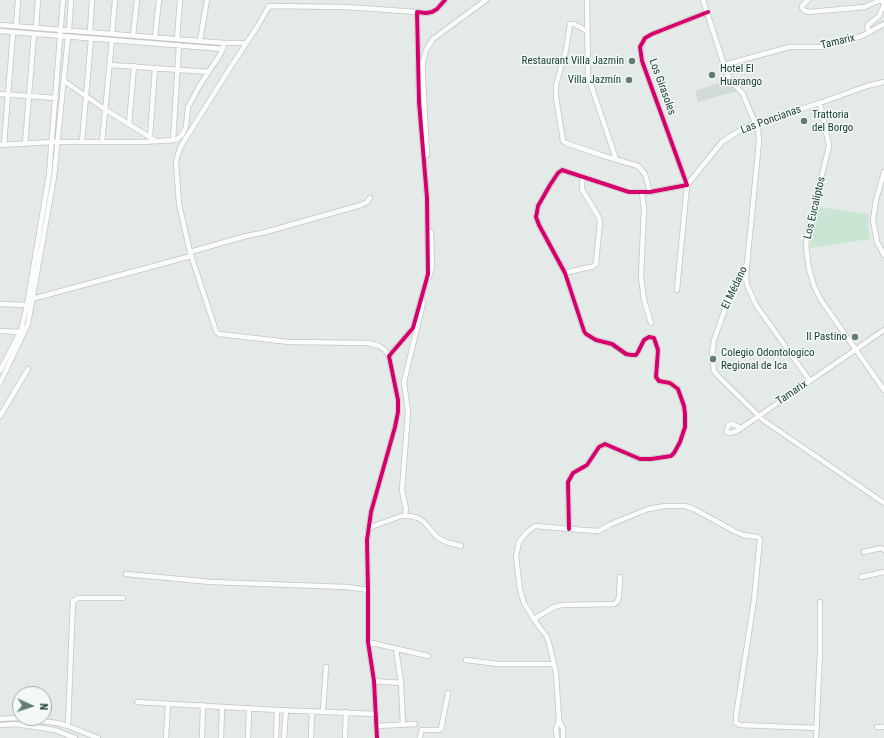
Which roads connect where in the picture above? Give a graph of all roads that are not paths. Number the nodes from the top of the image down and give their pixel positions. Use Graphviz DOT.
graph roads {
  1 [pos="18,0"];
  2 [pos="38,0"];
  3 [pos="63,0"];
  4 [pos="71,0"];
  5 [pos="92,0"];
  6 [pos="115,0"];
  7 [pos="137,0"];
  8 [pos="159,0"];
  9 [pos="180,0"];
  10 [pos="207,0"];
  11 [pos="268,0"];
  12 [pos="445,0"];
  13 [pos="486,0"];
  14 [pos="587,0"];
  15 [pos="703,0"];
  16 [pos="808,0"];
  17 [pos="880,0"];
  18 [pos="269,6"];
  19 [pos="417,12"];
  20 [pos="708,12"];
  21 [pos="884,24"];
  22 [pos="0,25"];
  23 [pos="16,26"];
  24 [pos="36,27"];
  25 [pos="62,30"];
  26 [pos="69,30"];
  27 [pos="587,31"];
  28 [pos="0,32"];
  29 [pos="90,32"];
  30 [pos="870,32"];
  31 [pos="13,33"];
  32 [pos="34,34"];
  33 [pos="112,34"];
  34 [pos="133,35"];
  35 [pos="61,36"];
  36 [pos="68,37"];
  37 [pos="155,37"];
  38 [pos="91,38"];
  39 [pos="177,39"];
  40 [pos="112,40"];
  41 [pos="200,40"];
  42 [pos="224,43"];
  43 [pos="247,43"];
  44 [pos="179,46"];
  45 [pos="223,49"];
  46 [pos="110,65"];
  47 [pos="724,65"];
  48 [pos="134,66"];
  49 [pos="155,68"];
  50 [pos="177,70"];
  51 [pos="209,72"];
  52 [pos="64,81"];
  53 [pos="884,82"];
  54 [pos="0,94"];
  55 [pos="8,94"];
  56 [pos="29,96"];
  57 [pos="87,97"];
  58 [pos="56,98"];
  59 [pos="820,103"];
  60 [pos="106,110"];
  61 [pos="756,122"];
  62 [pos="129,124"];
  63 [pos="150,137"];
  64 [pos="172,140"];
  65 [pos="156,141"];
  66 [pos="52,142"];
  67 [pos="82,142"];
  68 [pos="102,142"];
  69 [pos="59,143"];
  70 [pos="2,144"];
  71 [pos="25,144"];
  72 [pos="616,159"];
  73 [pos="884,172"];
  74 [pos="584,177"];
  75 [pos="687,185"];
  76 [pos="650,192"];
  77 [pos="642,193"];
  78 [pos="370,198"];
  79 [pos="190,254"];
  80 [pos="884,255"];
  81 [pos="747,264"];
  82 [pos="565,273"];
  83 [pos="677,290"];
  84 [pos="32,299"];
  85 [pos="0,304"];
  86 [pos="27,305"];
  87 [pos="651,323"];
  88 [pos="884,330"];
  89 [pos="0,331"];
  90 [pos="20,332"];
  91 [pos="857,349"];
  92 [pos="389,356"];
  93 [pos="28,369"];
  94 [pos="0,371"];
  95 [pos="810,380"];
  96 [pos="0,383"];
  97 [pos="884,390"];
  98 [pos="0,416"];
  99 [pos="758,416"];
  100 [pos="740,428"];
  101 [pos="884,503"];
  102 [pos="405,516"];
  103 [pos="368,528"];
  104 [pos="568,529"];
  105 [pos="461,546"];
  106 [pos="884,550"];
  107 [pos="864,552"];
  108 [pos="884,572"];
  109 [pos="126,574"];
  110 [pos="620,577"];
  111 [pos="861,577"];
  112 [pos="368,590"];
  113 [pos="123,598"];
  114 [pos="820,602"];
  115 [pos="534,619"];
  116 [pos="368,642"];
  117 [pos="396,649"];
  118 [pos="428,656"];
  119 [pos="466,660"];
  120 [pos="554,664"];
  121 [pos="326,667"];
  122 [pos="374,681"];
  123 [pos="401,683"];
  124 [pos="448,692"];
  125 [pos="137,702"];
  126 [pos="168,704"];
  127 [pos="203,705"];
  128 [pos="222,707"];
  129 [pos="249,708"];
  130 [pos="277,710"];
  131 [pos="286,710"];
  132 [pos="312,710"];
  133 [pos="323,711"];
  134 [pos="346,712"];
  135 [pos="376,714"];
  136 [pos="0,719"];
  137 [pos="559,720"];
  138 [pos="415,724"];
  139 [pos="0,725"];
  140 [pos="403,725"];
  141 [pos="68,726"];
  142 [pos="376,726"];
  143 [pos="877,727"];
  144 [pos="884,727"];
  145 [pos="816,728"];
  146 [pos="75,738"];
  147 [pos="98,738"];
  148 [pos="166,738"];
  149 [pos="202,738"];
  150 [pos="221,738"];
  151 [pos="248,738"];
  152 [pos="276,738"];
  153 [pos="284,738"];
  154 [pos="311,738"];
  155 [pos="345,738"];
  156 [pos="377,738"];
  157 [pos="420,738"];
  158 [pos="557,738"];
  159 [pos="563,738"];
  160 [pos="816,738"];
  1 -- 23 [label="street"];
  2 -- 24 [label="street"];
  3 -- 25 [label="street"];
  4 -- 26 [label="street"];
  5 -- 29 [label="street"];
  6 -- 33 [label="street"];
  7 -- 34 [label="street"];
  8 -- 37 [label="street"];
  9 -- 39 [label="street"];
  10 -- 41 [label="street"];
  11 -- 18 [label="street"];
  12 -- 19 [label="street"];
  13 -- 102 [label="street"];
  14 -- 27 [label="street"];
  15 -- 20 [label="street, El Médano"];
  16 -- 17 [label="street"];
  17 -- 30 [label="street"];
  18 -- 19 [label="street"];
  18 -- 43 [label="street"];
  19 -- 92 [label="street"];
  20 -- 47 [label="street, El Médano"];
  20 -- 75 [label="street, Los Girasoles"];
  21 -- 30 [label="street, Tamarix"];
  22 -- 23 [label="street"];
  23 -- 24 [label="street"];
  24 -- 25 [label="street"];
  25 -- 26 [label="street"];
  25 -- 35 [label="street"];
  26 -- 29 [label="street"];
  27 -- 72 [label="street"];
  27 -- 72 [label="street"];
  28 -- 31 [label="street"];
  29 -- 33 [label="street"];
  30 -- 47 [label="street, Tamarix"];
  31 -- 32 [label="street"];
  31 -- 55 [label="street"];
  32 -- 35 [label="street"];
  32 -- 56 [label="street"];
  33 -- 34 [label="street"];
  34 -- 37 [label="street"];
  35 -- 36 [label="street"];
  35 -- 58 [label="street"];
  36 -- 38 [label="street"];
  36 -- 52 [label="street"];
  37 -- 39 [label="street"];
  38 -- 40 [label="street"];
  38 -- 57 [label="street"];
  39 -- 41 [label="street"];
  40 -- 44 [label="street"];
  40 -- 46 [label="street"];
  41 -- 42 [label="street"];
  42 -- 43 [label="street"];
  42 -- 45 [label="street"];
  43 -- 79 [label="street"];
  44 -- 45 [label="street"];
  44 -- 50 [label="street"];
  45 -- 51 [label="street"];
  46 -- 48 [label="street"];
  46 -- 60 [label="street"];
  47 -- 61 [label="street, El Médano"];
  48 -- 49 [label="street"];
  48 -- 62 [label="street"];
  49 -- 50 [label="street"];
  49 -- 63 [label="street"];
  50 -- 51 [label="street"];
  50 -- 64 [label="street"];
  51 -- 64 [label="street"];
  52 -- 57 [label="street"];
  52 -- 69 [label="street"];
  53 -- 59 [label="street, Las Poncianas"];
  54 -- 55 [label="street"];
  55 -- 56 [label="street"];
  55 -- 70 [label="street"];
  56 -- 58 [label="street"];
  56 -- 71 [label="street"];
  57 -- 60 [label="street"];
  57 -- 67 [label="street"];
  58 -- 66 [label="street"];
  59 -- 61 [label="street, Las Poncianas"];
  59 -- 91 [label="street, Los Eucaliptos"];
  60 -- 62 [label="street"];
  60 -- 68 [label="street"];
  61 -- 75 [label="street, Las Poncianas"];
  61 -- 81 [label="street, El Médano"];
  62 -- 63 [label="street"];
  63 -- 65 [label="street"];
  64 -- 65 [label="street"];
  65 -- 68 [label="street"];
  66 -- 69 [label="street"];
  66 -- 71 [label="street"];
  66 -- 86 [label="street"];
  67 -- 68 [label="street"];
  67 -- 69 [label="street"];
  69 -- 84 [label="street"];
  70 -- 71 [label="street"];
  72 -- 76 [label="street"];
  73 -- 80 [label="street"];
  74 -- 77 [label="street"];
  74 -- 82 [label="street"];
  74 -- 82 [label="street"];
  75 -- 76 [label="street"];
  75 -- 83 [label="street"];
  76 -- 77 [label="street"];
  77 -- 87 [label="street"];
  78 -- 79 [label="street"];
  79 -- 84 [label="street"];
  79 -- 92 [label="street"];
  81 -- 95 [label="street"];
  81 -- 99 [label="street, El Médano"];
  82 -- 104 [label="street"];
  84 -- 96 [label="street"];
  85 -- 86 [label="street"];
  86 -- 90 [label="street"];
  88 -- 91 [label="street, Tamarix"];
  89 -- 90 [label="street"];
  90 -- 94 [label="street"];
  91 -- 95 [label="street, Tamarix"];
  91 -- 97 [label="street, Los Eucaliptos"];
  92 -- 103 [label="street"];
  93 -- 98 [label="street"];
  95 -- 99 [label="street, Tamarix"];
  99 -- 100 [label="street, Tamarix"];
  99 -- 101 [label="street, El Médano"];
  102 -- 103 [label="street"];
  102 -- 105 [label="street"];
  103 -- 112 [label="street"];
  104 -- 115 [label="street"];
  104 -- 145 [label="street"];
  106 -- 107 [label="street"];
  108 -- 111 [label="street"];
  109 -- 112 [label="street"];
  110 -- 115 [label="street"];
  112 -- 116 [label="street"];
  113 -- 141 [label="street"];
  114 -- 145 [label="street"];
  115 -- 120 [label="street"];
  116 -- 117 [label="street"];
  116 -- 122 [label="street"];
  117 -- 118 [label="street"];
  117 -- 123 [label="street"];
  119 -- 120 [label="street"];
  120 -- 137 [label="street"];
  121 -- 133 [label="street"];
  122 -- 123 [label="street"];
  122 -- 135 [label="street"];
  123 -- 140 [label="street"];
  124 -- 157 [label="street"];
  125 -- 126 [label="street"];
  126 -- 127 [label="street"];
  126 -- 148 [label="street"];
  127 -- 128 [label="street"];
  127 -- 149 [label="street"];
  128 -- 129 [label="street"];
  128 -- 150 [label="street"];
  129 -- 130 [label="street"];
  129 -- 151 [label="street"];
  130 -- 131 [label="street"];
  130 -- 152 [label="street"];
  131 -- 132 [label="street"];
  131 -- 153 [label="street"];
  132 -- 133 [label="street"];
  132 -- 154 [label="street"];
  133 -- 134 [label="street"];
  134 -- 135 [label="street"];
  134 -- 155 [label="street"];
  135 -- 142 [label="street"];
  136 -- 141 [label="street"];
  137 -- 158 [label="street"];
  137 -- 159 [label="street"];
  138 -- 140 [label="street"];
  139 -- 146 [label="street"];
  140 -- 142 [label="street"];
  141 -- 147 [label="street"];
  142 -- 156 [label="street"];
  143 -- 144 [label="street"];
  145 -- 160 [label="street"];
}
